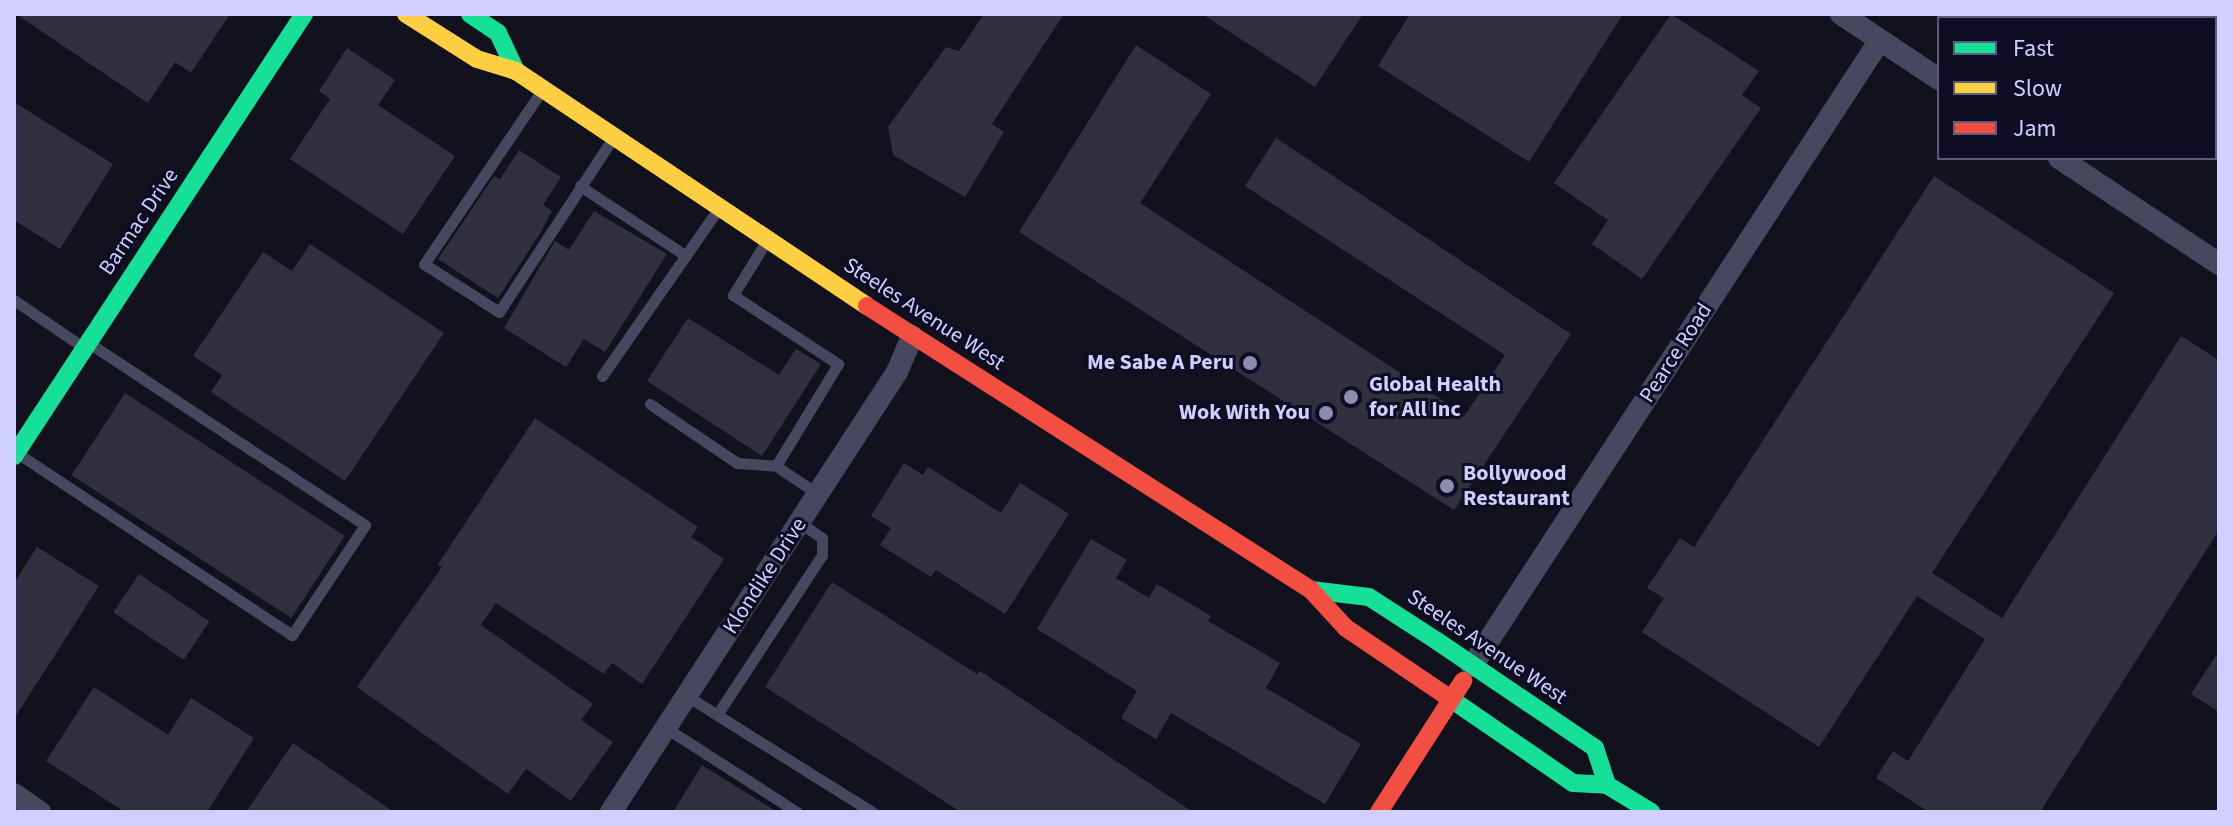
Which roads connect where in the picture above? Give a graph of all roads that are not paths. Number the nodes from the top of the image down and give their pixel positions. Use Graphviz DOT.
graph roads {
  1 [pos="304,14"];
  2 [pos="406,14"];
  3 [pos="470,14"];
  4 [pos="1841,14"];
  5 [pos="1880,40"];
  6 [pos="516,71"];
  7 [pos="1937,78"];
  8 [pos="542,89"];
  9 [pos="613,137"];
  10 [pos="2062,160"];
  11 [pos="580,186"];
  12 [pos="719,208"];
  13 [pos="768,239"];
  14 [pos="686,256"];
  15 [pos="2219,264"];
  16 [pos="14,300"];
  17 [pos="912,336"];
  18 [pos="85,344"];
  19 [pos="602,376"];
  20 [pos="650,404"];
  21 [pos="15,455"];
  22 [pos="776,466"];
  23 [pos="818,494"];
  24 [pos="799,522"];
  25 [pos="1311,590"];
  26 [pos="1472,666"];
  27 [pos="687,696"];
  28 [pos="1451,699"];
  29 [pos="717,715"];
  30 [pos="666,728"];
  31 [pos="1607,785"];
  32 [pos="14,794"];
  33 [pos="40,812"];
  34 [pos="611,812"];
  35 [pos="797,812"];
  36 [pos="872,812"];
  37 [pos="1379,812"];
  38 [pos="1651,812"];
  1 -- 18 [label="main road, Barmac Drive"];
  2 -- 6 [label="main road, Steeles Avenue West"];
  3 -- 6 [label="main road, Steeles Avenue West"];
  4 -- 5 [label="street"];
  5 -- 7 [label="street"];
  5 -- 26 [label="street, Pearce Road"];
  6 -- 8 [label="main road, Steeles Avenue West"];
  8 -- 9 [label="main road, Steeles Avenue West"];
  8 -- 11 [label="lane"];
  9 -- 11 [label="lane"];
  9 -- 12 [label="main road, Steeles Avenue West"];
  10 -- 15 [label="street"];
  11 -- 14 [label="lane"];
  12 -- 13 [label="main road, Steeles Avenue West"];
  12 -- 14 [label="lane"];
  13 -- 17 [label="main road, Steeles Avenue West"];
  13 -- 22 [label="lane"];
  14 -- 19 [label="lane"];
  16 -- 18 [label="lane"];
  17 -- 23 [label="street, Klondike Drive"];
  17 -- 25 [label="main road, Steeles Avenue West"];
  18 -- 21 [label="main road, Barmac Drive"];
  18 -- 21 [label="lane"];
  20 -- 22 [label="lane"];
  22 -- 23 [label="lane"];
  23 -- 24 [label="street, Klondike Drive"];
  24 -- 27 [label="street, Klondike Drive"];
  24 -- 29 [label="lane"];
  25 -- 26 [label="main road, Steeles Avenue West"];
  25 -- 28 [label="main road, Steeles Avenue West"];
  26 -- 28 [label="main road"];
  26 -- 31 [label="main road, Steeles Avenue West"];
  27 -- 29 [label="lane"];
  27 -- 30 [label="street, Klondike Drive"];
  28 -- 31 [label="main road, Steeles Avenue West"];
  28 -- 37 [label="main road"];
  29 -- 36 [label="lane"];
  30 -- 34 [label="street, Klondike Drive"];
  30 -- 35 [label="lane"];
  31 -- 38 [label="main road, Steeles Avenue West"];
  32 -- 33 [label="street"];
}
